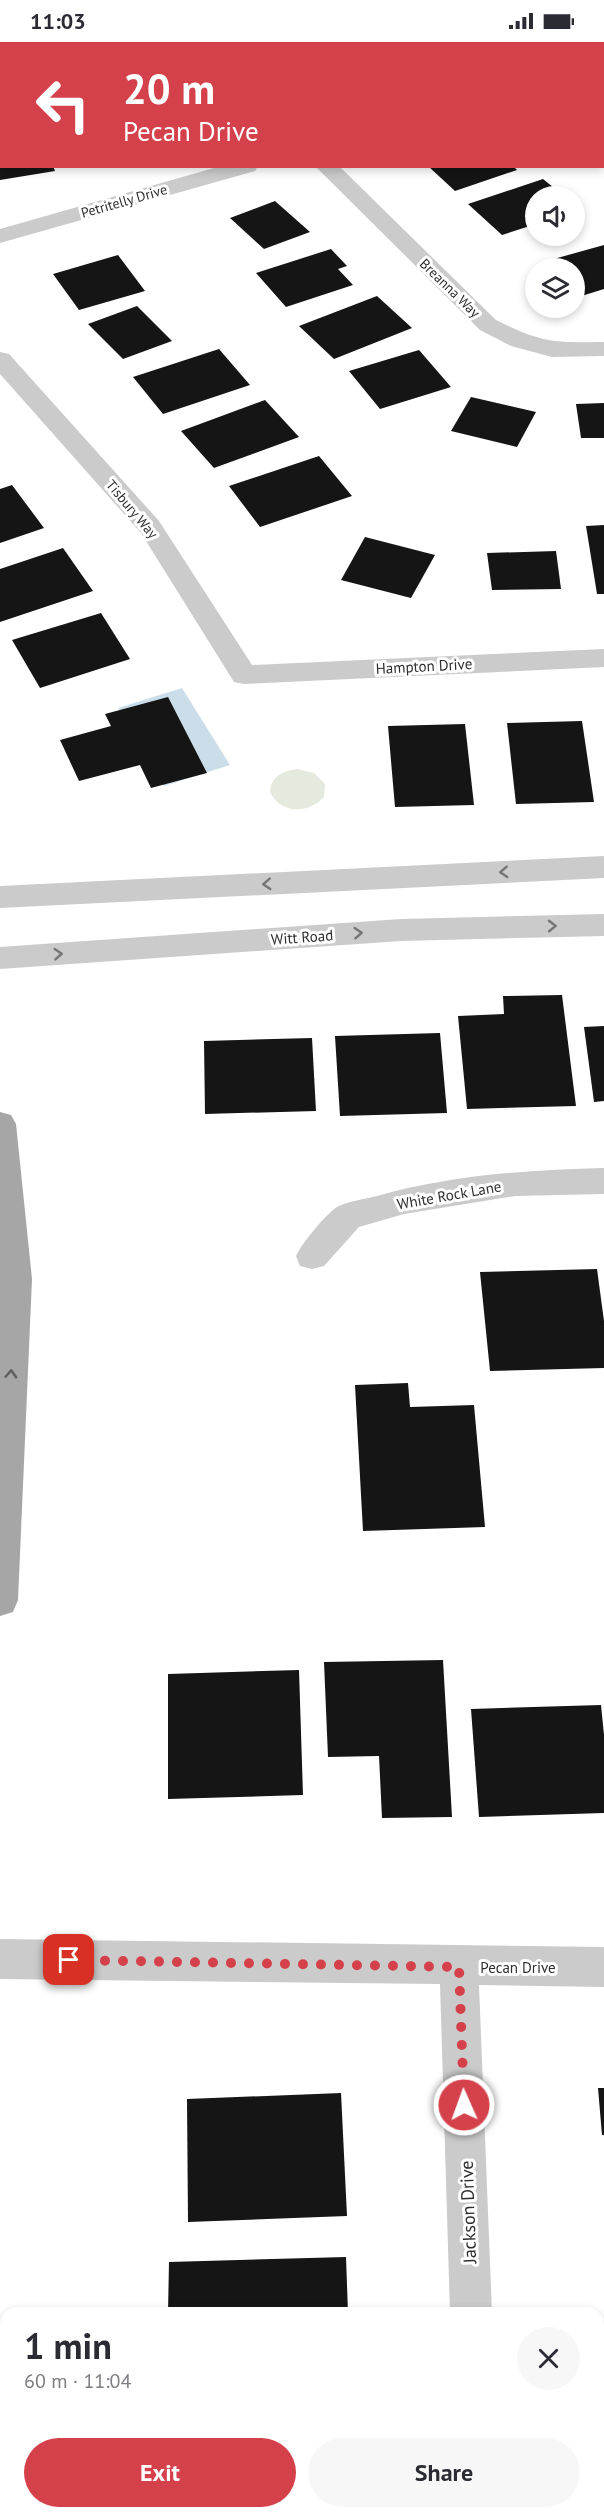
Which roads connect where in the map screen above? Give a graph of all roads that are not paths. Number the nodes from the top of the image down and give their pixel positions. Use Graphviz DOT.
graph roads {
  1 [pos="240,168"];
  2 [pos="328,168"];
  3 [pos="0,236"];
  4 [pos="604,349"];
  5 [pos="0,359"];
  6 [pos="604,658"];
  7 [pos="244,675"];
  8 [pos="604,867"];
  9 [pos="0,897"];
  10 [pos="604,925"];
  11 [pos="0,958"];
  12 [pos="0,1124"];
  13 [pos="604,1181"];
  14 [pos="312,1256"];
  15 [pos="0,1600"];
  16 [pos="0,1959"];
  17 [pos="459,1967"];
  18 [pos="604,1967"];
  19 [pos="471,2307"];
  1 -- 3 [label="street, Petritelly Drive"];
  2 -- 4 [label="street, Breanna Way"];
  5 -- 7 [label="street, Tisbury Way"];
  6 -- 7 [label="street, Hampton Drive"];
  8 -- 9 [label="street, one-way"];
  11 -- 10 [label="street, Witt Road, one-way"];
  15 -- 12 [label="main road, one-way"];
  13 -- 14 [label="street, White Rock Lane"];
  16 -- 17 [label="street, Pecan Drive"];
  17 -- 18 [label="street, Pecan Drive"];
  17 -- 19 [label="street, Jackson Drive"];
}
